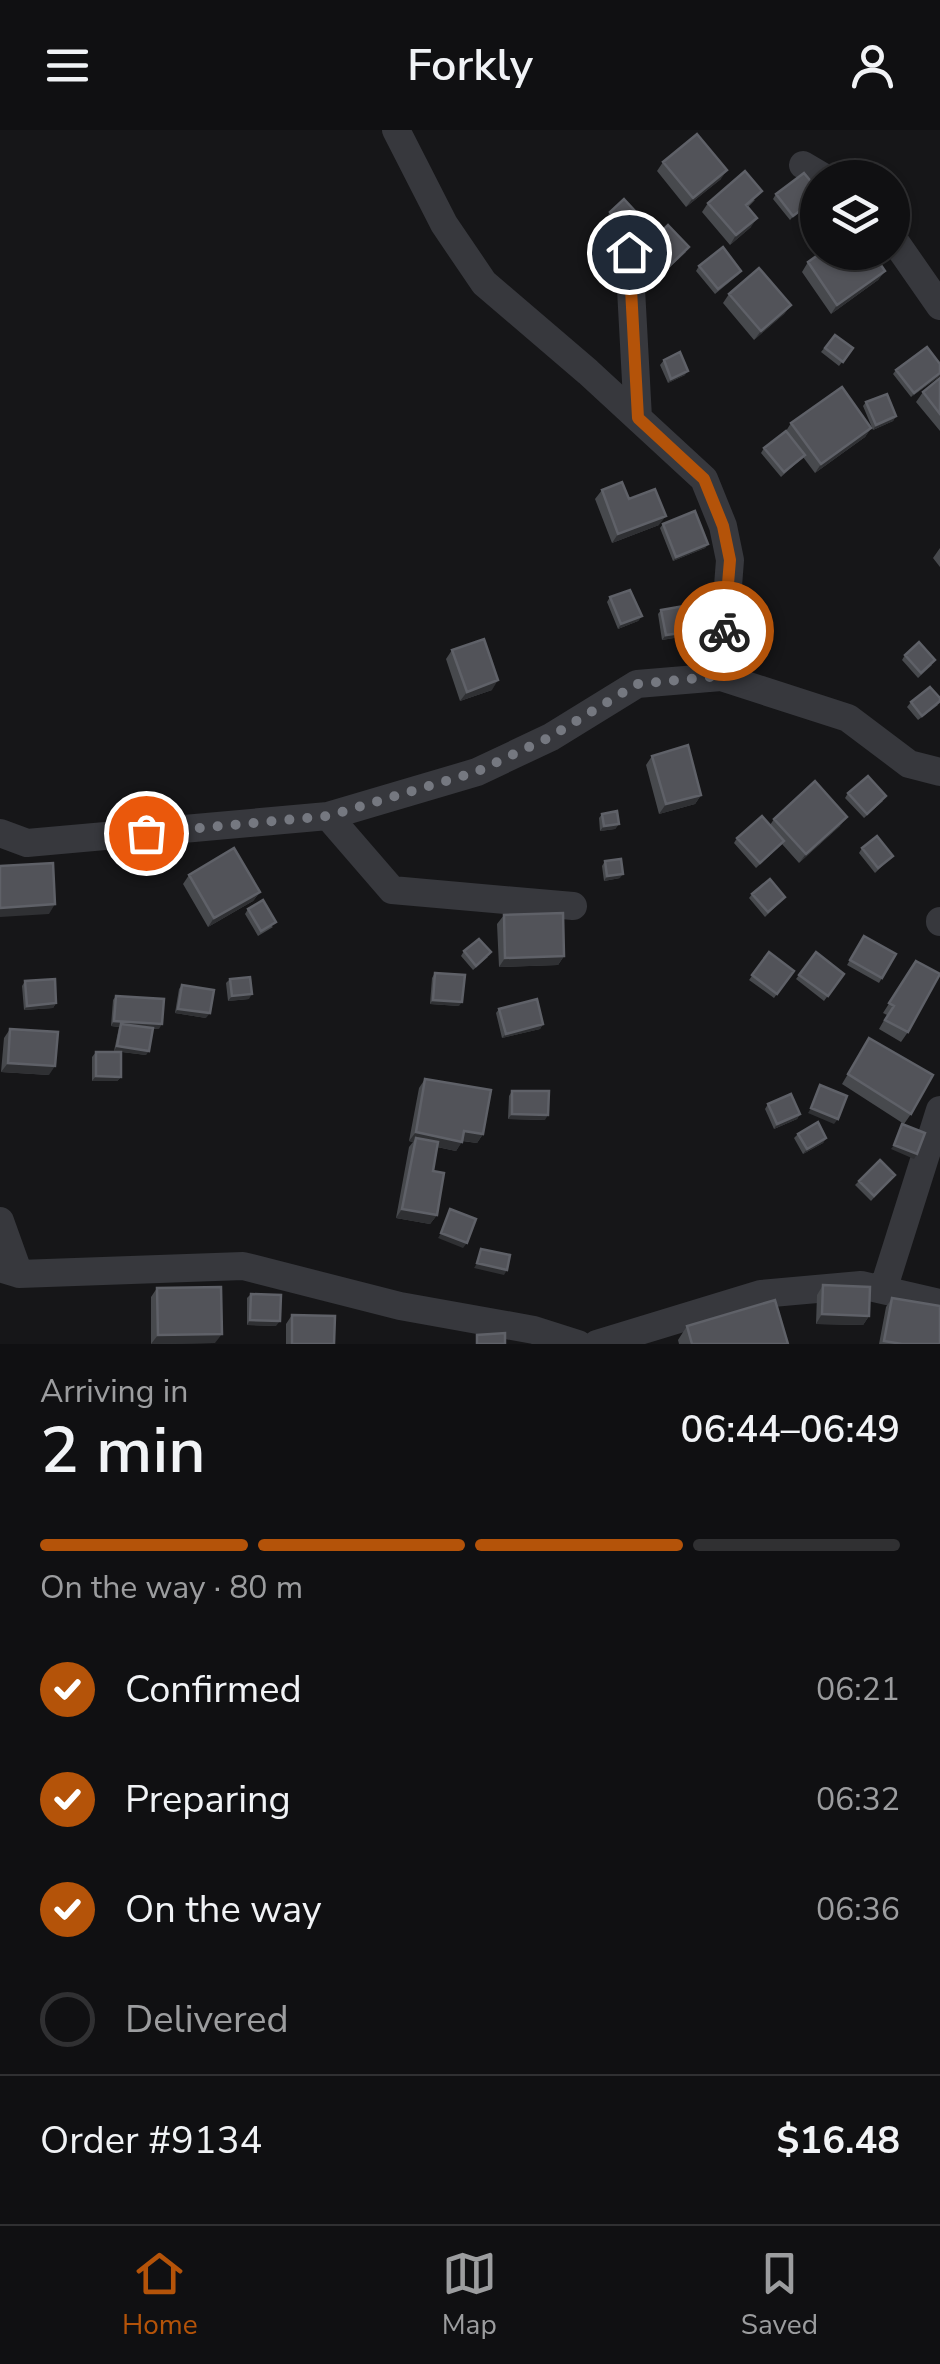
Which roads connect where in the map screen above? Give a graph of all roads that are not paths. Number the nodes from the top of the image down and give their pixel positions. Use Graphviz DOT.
graph roads {
  1 [pos="396,130"];
  2 [pos="629,252"];
  3 [pos="910,263"];
  4 [pos="940,306"];
  5 [pos="638,418"];
  6 [pos="721,676"];
  7 [pos="940,772"];
  8 [pos="328,816"];
  9 [pos="0,833"];
  10 [pos="573,906"];
  11 [pos="940,1110"];
  12 [pos="0,1221"];
  13 [pos="9,1271"];
  14 [pos="883,1290"];
  15 [pos="940,1304"];
  16 [pos="578,1344"];
  17 [pos="598,1344"];
  1 -- 5 [label="street"];
  2 -- 5 [label="street"];
  3 -- 4 [label="street"];
  5 -- 6 [label="street"];
  6 -- 7 [label="street"];
  6 -- 8 [label="street"];
  8 -- 9 [label="street"];
  8 -- 10 [label="street"];
  11 -- 14 [label="street"];
  12 -- 13 [label="street"];
  13 -- 16 [label="street"];
  14 -- 15 [label="street"];
  14 -- 17 [label="street"];
}
